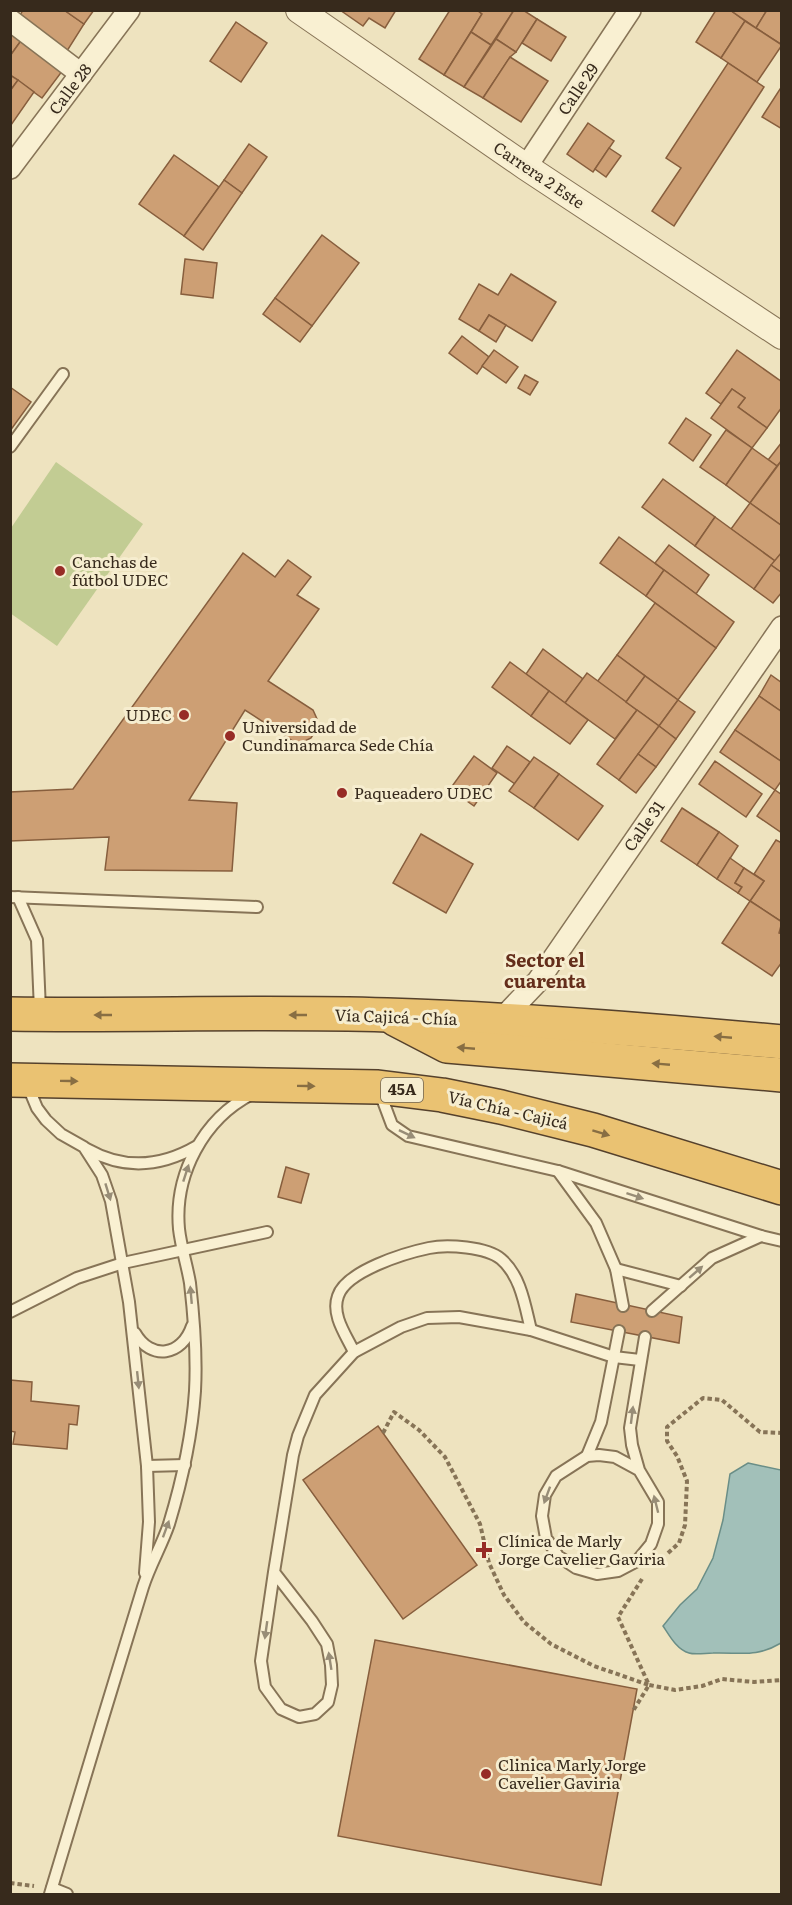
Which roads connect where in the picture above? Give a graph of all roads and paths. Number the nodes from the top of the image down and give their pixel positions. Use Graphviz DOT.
graph roads {
  1 [pos="129,10"];
  2 [pos="299,10"];
  3 [pos="630,10"];
  4 [pos="10,20"];
  5 [pos="81,74"];
  6 [pos="526,167"];
  7 [pos="10,168"];
  8 [pos="782,336"];
  9 [pos="63,374"];
  10 [pos="10,447"];
  11 [pos="782,627"];
  12 [pos="14,897"];
  13 [pos="256,907"];
  14 [pos="25,1014"];
  15 [pos="386,1015"];
  16 [pos="501,1020"];
  17 [pos="782,1042"];
  18 [pos="782,1076"];
  19 [pos="18,1080"];
  20 [pos="271,1085"];
  21 [pos="378,1087"];
  22 [pos="197,1146"];
  23 [pos="84,1148"];
  24 [pos="782,1166"];
  25 [pos="558,1171"];
  26 [pos="733,1173"];
  27 [pos="782,1188"];
  28 [pos="267,1232"];
  29 [pos="761,1236"];
  30 [pos="782,1241"];
  31 [pos="183,1248"];
  32 [pos="123,1263"];
  33 [pos="616,1269"];
  34 [pos="681,1286"];
  35 [pos="623,1306"];
  36 [pos="652,1311"];
  37 [pos="10,1312"];
  38 [pos="192,1317"];
  39 [pos="132,1324"];
  40 [pos="531,1330"];
  41 [pos="619,1331"];
  42 [pos="645,1336"];
  43 [pos="354,1352"];
  44 [pos="614,1357"];
  45 [pos="640,1360"];
  46 [pos="383,1433"];
  47 [pos="587,1456"];
  48 [pos="185,1465"];
  49 [pos="147,1466"];
  50 [pos="639,1470"];
  51 [pos="274,1572"];
  52 [pos="144,1583"];
  53 [pos="782,1680"];
  54 [pos="649,1685"];
  55 [pos="633,1711"];
  56 [pos="51,1891"];
  57 [pos="67,1894"];
  1 -- 5 [label="street, Calle 28"];
  2 -- 6 [label="street, Carrera 2 Este"];
  3 -- 6 [label="street, Calle 29"];
  4 -- 5 [label="street"];
  5 -- 7 [label="street, Calle 28"];
  6 -- 8 [label="street, Carrera 2 Este"];
  9 -- 10 [label="lane"];
  11 -- 16 [label="street, Calle 31"];
  12 -- 13 [label="lane"];
  12 -- 14 [label="lane"];
  15 -- 14 [label="highway, Vía Cajicá - Chía, one-way"];
  15 -- 16 [label="highway, Vía Cajicá - Chía"];
  18 -- 15 [label="highway, one-way"];
  17 -- 16 [label="highway, Vía Cajicá - Chía, one-way"];
  19 -- 20 [label="highway, Vía Chía - Cajicá / 45A, one-way"];
  19 -- 23 [label="lane"];
  20 -- 21 [label="highway, Vía Chía - Cajicá / 45A, one-way"];
  20 -- 22 [label="lane"];
  21 -- 25 [label="lane, one-way"];
  21 -- 26 [label="highway, Vía Chía - Cajicá / 45A, one-way"];
  22 -- 23 [label="lane"];
  31 -- 22 [label="lane, one-way"];
  23 -- 32 [label="lane, one-way"];
  24 -- 26 [label="highway"];
  25 -- 29 [label="lane, one-way"];
  25 -- 33 [label="lane"];
  26 -- 27 [label="highway, Vía Chía - Cajicá / 45A"];
  28 -- 31 [label="lane"];
  29 -- 30 [label="lane"];
  34 -- 29 [label="lane, one-way"];
  31 -- 32 [label="lane"];
  38 -- 31 [label="lane, one-way"];
  32 -- 37 [label="lane"];
  32 -- 39 [label="lane"];
  33 -- 34 [label="lane"];
  33 -- 35 [label="lane"];
  34 -- 36 [label="lane"];
  38 -- 39 [label="lane"];
  38 -- 48 [label="lane"];
  39 -- 49 [label="lane, one-way"];
  40 -- 43 [label="lane"];
  40 -- 43 [label="lane"];
  40 -- 44 [label="lane"];
  41 -- 44 [label="lane"];
  42 -- 45 [label="lane"];
  43 -- 51 [label="lane"];
  44 -- 45 [label="lane"];
  44 -- 47 [label="lane"];
  50 -- 45 [label="lane, one-way"];
  46 -- 54 [label="path"];
  47 -- 50 [label="lane"];
  47 -- 50 [label="lane, one-way"];
  48 -- 49 [label="lane"];
  52 -- 48 [label="lane, one-way"];
  49 -- 52 [label="lane"];
  51 -- 51 [label="lane, one-way"];
  52 -- 56 [label="lane"];
  53 -- 54 [label="path"];
  54 -- 55 [label="path"];
  56 -- 57 [label="lane"];
}
